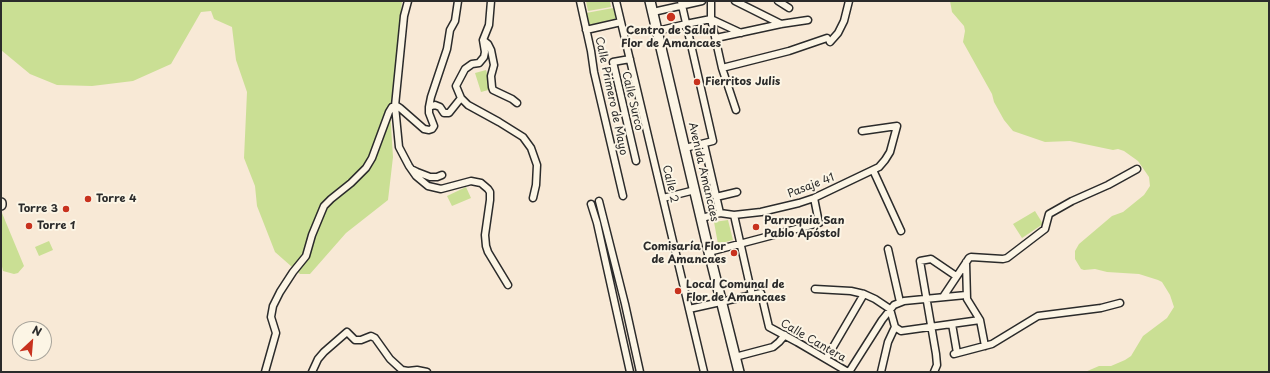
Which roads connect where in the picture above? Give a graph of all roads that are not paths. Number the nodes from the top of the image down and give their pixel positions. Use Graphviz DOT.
graph roads {
  1 [pos="408,1"];
  2 [pos="458,1"];
  3 [pos="491,1"];
  4 [pos="580,1"];
  5 [pos="616,1"];
  6 [pos="650,1"];
  7 [pos="702,1"];
  8 [pos="711,1"];
  9 [pos="735,1"];
  10 [pos="778,1"];
  11 [pos="849,1"];
  12 [pos="682,3"];
  13 [pos="789,8"];
  14 [pos="653,12"];
  15 [pos="711,19"];
  16 [pos="808,20"];
  17 [pos="621,22"];
  18 [pos="686,24"];
  19 [pos="781,24"];
  20 [pos="586,30"];
  21 [pos="657,31"];
  22 [pos="741,33"];
  23 [pos="716,38"];
  24 [pos="484,40"];
  25 [pos="630,59"];
  26 [pos="722,68"];
  27 [pos="461,98"];
  28 [pos="517,103"];
  29 [pos="395,106"];
  30 [pos="429,107"];
  31 [pos="736,110"];
  32 [pos="862,131"];
  33 [pos="704,144"];
  34 [pos="685,148"];
  35 [pos="636,161"];
  36 [pos="409,166"];
  37 [pos="1137,169"];
  38 [pos="873,170"];
  39 [pos="442,175"];
  40 [pos="695,190"];
  41 [pos="737,192"];
  42 [pos="623,196"];
  43 [pos="716,197"];
  44 [pos="533,198"];
  45 [pos="663,198"];
  46 [pos="814,198"];
  47 [pos="599,201"];
  48 [pos="591,204"];
  49 [pos="720,213"];
  50 [pos="734,215"];
  51 [pos="702,218"];
  52 [pos="901,231"];
  53 [pos="740,243"];
  54 [pos="888,249"];
  55 [pos="709,252"];
  56 [pos="966,260"];
  57 [pos="956,276"];
  58 [pos="508,285"];
  59 [pos="815,289"];
  60 [pos="864,294"];
  61 [pos="752,295"];
  62 [pos="966,295"];
  63 [pos="943,297"];
  64 [pos="925,299"];
  65 [pos="722,302"];
  66 [pos="900,302"];
  67 [pos="1120,303"];
  68 [pos="890,309"];
  69 [pos="689,310"];
  70 [pos="980,320"];
  71 [pos="952,324"];
  72 [pos="895,327"];
  73 [pos="930,327"];
  74 [pos="785,335"];
  75 [pos="985,346"];
  76 [pos="735,357"];
  77 [pos="826,359"];
  78 [pos="265,372"];
  79 [pos="312,372"];
  80 [pos="428,372"];
  81 [pos="630,372"];
  82 [pos="640,372"];
  83 [pos="704,372"];
  84 [pos="739,372"];
  85 [pos="848,372"];
  86 [pos="881,372"];
  87 [pos="934,372"];
  1 -- 29 [label="street"];
  2 -- 30 [label="street"];
  3 -- 24 [label="street"];
  4 -- 20 [label="street, Calle Primero de Mayo"];
  5 -- 17 [label="street, Calle 2"];
  6 -- 14 [label="street, Avenida Amancaes"];
  7 -- 12 [label="street"];
  8 -- 15 [label="street"];
  9 -- 19 [label="street"];
  10 -- 13 [label="street"];
  11 -- 26 [label="street"];
  12 -- 14 [label="street"];
  12 -- 18 [label="street"];
  14 -- 21 [label="street, Avenida Amancaes"];
  15 -- 18 [label="street"];
  15 -- 22 [label="street"];
  15 -- 23 [label="street"];
  16 -- 19 [label="street"];
  17 -- 20 [label="street"];
  17 -- 25 [label="street, Calle 2"];
  18 -- 21 [label="street"];
  18 -- 33 [label="street"];
  19 -- 22 [label="street"];
  20 -- 42 [label="street, Calle Primero de Mayo"];
  21 -- 34 [label="street, Avenida Amancaes"];
  22 -- 23 [label="street"];
  23 -- 26 [label="street"];
  24 -- 27 [label="street"];
  24 -- 28 [label="street"];
  25 -- 35 [label="street, Calle Surco"];
  25 -- 45 [label="street, Calle 2"];
  26 -- 31 [label="street"];
  27 -- 30 [label="street"];
  27 -- 44 [label="street"];
  29 -- 30 [label="street"];
  29 -- 36 [label="street"];
  29 -- 78 [label="street"];
  32 -- 38 [label="street, Pasaje 41"];
  33 -- 34 [label="street"];
  33 -- 43 [label="street"];
  34 -- 40 [label="street, Avenida Amancaes"];
  36 -- 39 [label="street"];
  36 -- 58 [label="street"];
  37 -- 56 [label="street"];
  38 -- 46 [label="street, Pasaje 41"];
  38 -- 52 [label="street"];
  40 -- 45 [label="street"];
  40 -- 51 [label="street, Avenida Amancaes"];
  41 -- 43 [label="street"];
  43 -- 49 [label="street"];
  45 -- 69 [label="street, Calle 2"];
  46 -- 50 [label="street, Pasaje 41"];
  46 -- 53 [label="street"];
  47 -- 82 [label="street"];
  48 -- 81 [label="street"];
  49 -- 50 [label="street, Pasaje 41"];
  49 -- 51 [label="street, Pasaje 41"];
  50 -- 53 [label="street"];
  51 -- 55 [label="street, Avenida Amancaes"];
  53 -- 55 [label="street"];
  53 -- 61 [label="street"];
  54 -- 66 [label="street"];
  55 -- 65 [label="street, Avenida Amancaes"];
  56 -- 57 [label="street"];
  56 -- 62 [label="street"];
  57 -- 63 [label="street"];
  57 -- 64 [label="street"];
  59 -- 60 [label="street"];
  60 -- 68 [label="street"];
  60 -- 77 [label="street"];
  61 -- 65 [label="street"];
  61 -- 74 [label="street, Calle Cantera"];
  62 -- 63 [label="street"];
  62 -- 70 [label="street"];
  63 -- 64 [label="street"];
  64 -- 66 [label="street"];
  64 -- 73 [label="street"];
  65 -- 69 [label="street"];
  65 -- 76 [label="street, Avenida Amancaes"];
  66 -- 68 [label="street"];
  67 -- 75 [label="street"];
  68 -- 72 [label="street"];
  68 -- 85 [label="street"];
  69 -- 83 [label="street, Calle 2"];
  70 -- 71 [label="street"];
  70 -- 75 [label="street"];
  71 -- 73 [label="street"];
  71 -- 75 [label="street"];
  72 -- 73 [label="street"];
  72 -- 86 [label="street"];
  73 -- 87 [label="street"];
  74 -- 76 [label="street"];
  74 -- 77 [label="street, Calle Cantera"];
  76 -- 84 [label="street, Avenida Amancaes"];
  77 -- 85 [label="street, Calle Cantera"];
  79 -- 80 [label="street"];
}
